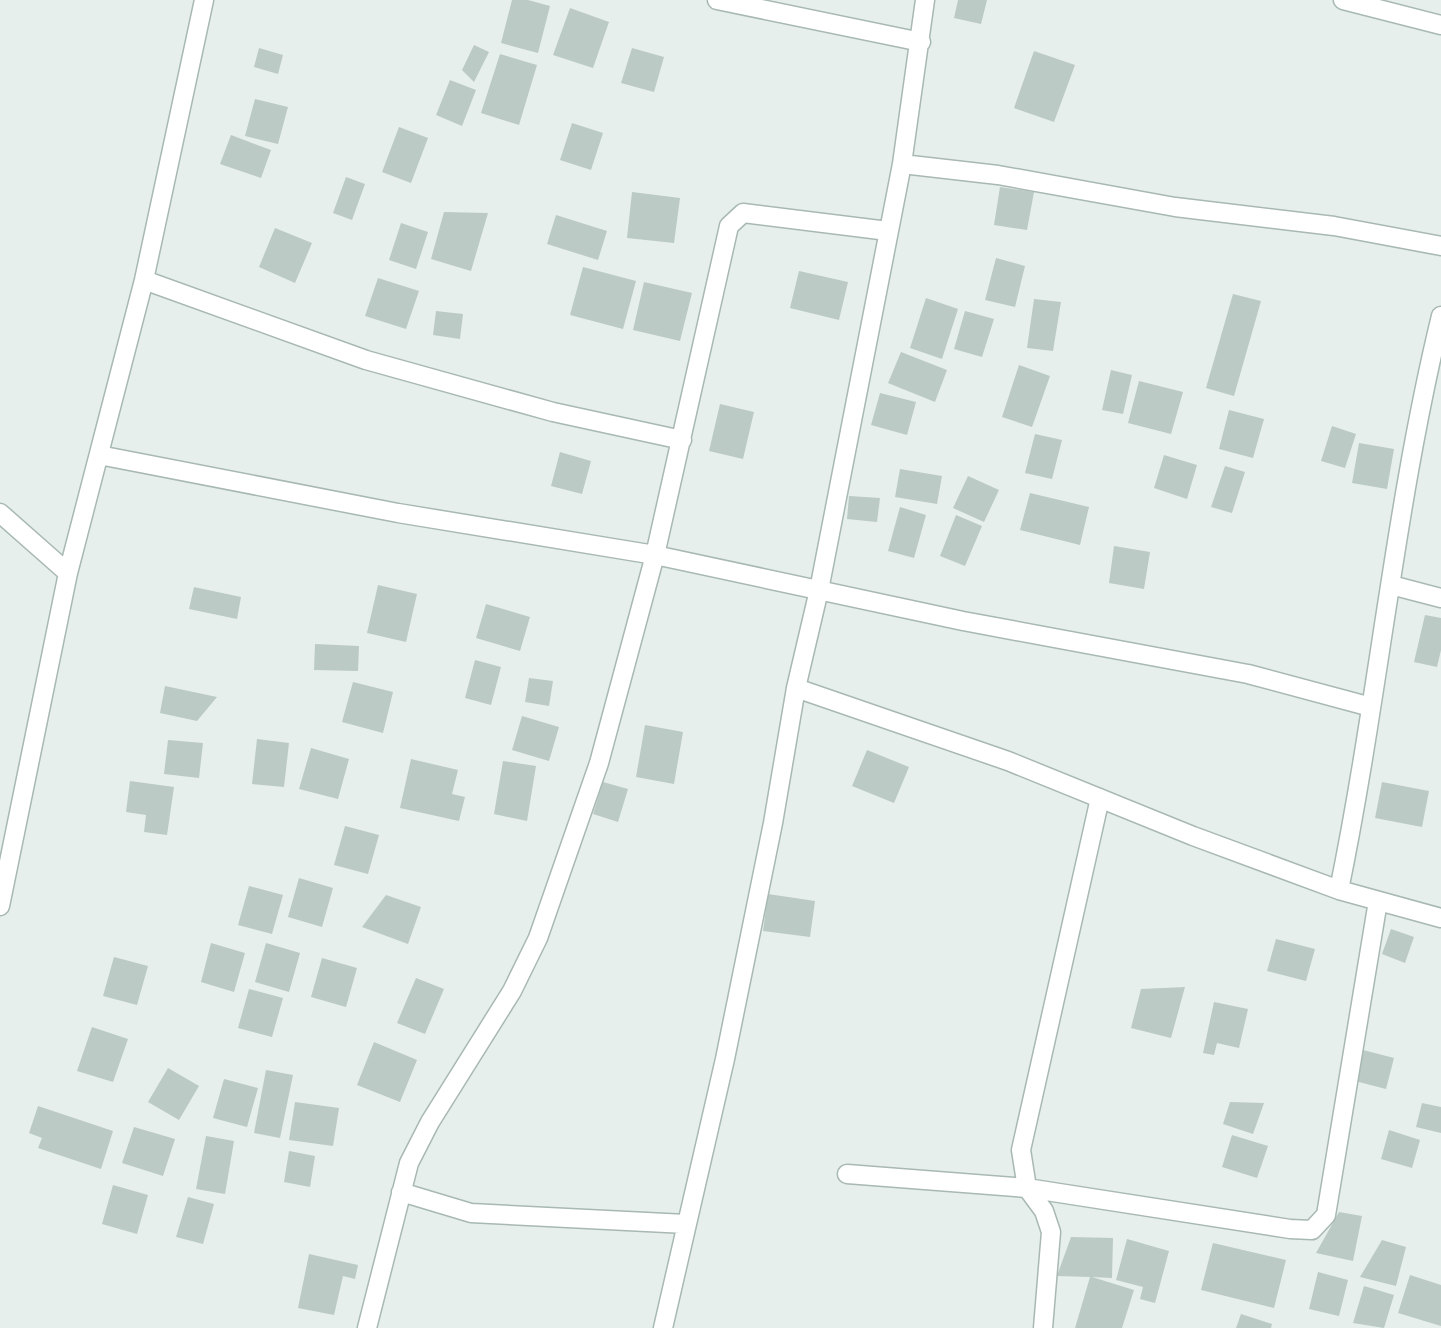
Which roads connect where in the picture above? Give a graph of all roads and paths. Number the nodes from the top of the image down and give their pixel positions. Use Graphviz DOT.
graph roads {
  1 [pos="204,0"];
  2 [pos="717,0"];
  3 [pos="925,0"];
  4 [pos="1343,0"];
  5 [pos="1441,25"];
  6 [pos="921,42"];
  7 [pos="902,164"];
  8 [pos="888,231"];
  9 [pos="1441,246"];
  10 [pos="144,280"];
  11 [pos="1441,316"];
  12 [pos="682,440"];
  13 [pos="99,455"];
  14 [pos="0,513"];
  15 [pos="655,555"];
  16 [pos="68,573"];
  17 [pos="1391,585"];
  18 [pos="819,590"];
  19 [pos="1441,598"];
  20 [pos="796,688"];
  21 [pos="1371,707"];
  22 [pos="1100,798"];
  23 [pos="1339,890"];
  24 [pos="1378,901"];
  25 [pos="0,906"];
  26 [pos="1441,918"];
  27 [pos="847,1174"];
  28 [pos="1027,1188"];
  29 [pos="401,1192"];
  30 [pos="686,1224"];
  31 [pos="367,1328"];
  32 [pos="663,1328"];
  33 [pos="1043,1328"];
  1 -- 10 [label="street"];
  2 -- 6 [label="street"];
  3 -- 6 [label="street"];
  4 -- 5 [label="street"];
  6 -- 7 [label="street"];
  7 -- 8 [label="street"];
  7 -- 9 [label="street"];
  8 -- 12 [label="street"];
  8 -- 18 [label="street"];
  10 -- 12 [label="street"];
  10 -- 13 [label="street"];
  11 -- 17 [label="street"];
  12 -- 15 [label="street"];
  13 -- 15 [label="street"];
  13 -- 16 [label="street"];
  14 -- 16 [label="street"];
  15 -- 18 [label="street"];
  15 -- 29 [label="street"];
  16 -- 25 [label="street"];
  17 -- 19 [label="street"];
  17 -- 21 [label="street"];
  18 -- 20 [label="street"];
  18 -- 21 [label="street"];
  20 -- 22 [label="street"];
  20 -- 30 [label="street"];
  21 -- 23 [label="street"];
  22 -- 23 [label="street"];
  22 -- 28 [label="street"];
  23 -- 24 [label="street"];
  24 -- 26 [label="street"];
  24 -- 28 [label="street"];
  27 -- 28 [label="street"];
  28 -- 33 [label="street"];
  29 -- 30 [label="street"];
  29 -- 31 [label="street"];
  30 -- 32 [label="street"];
}
